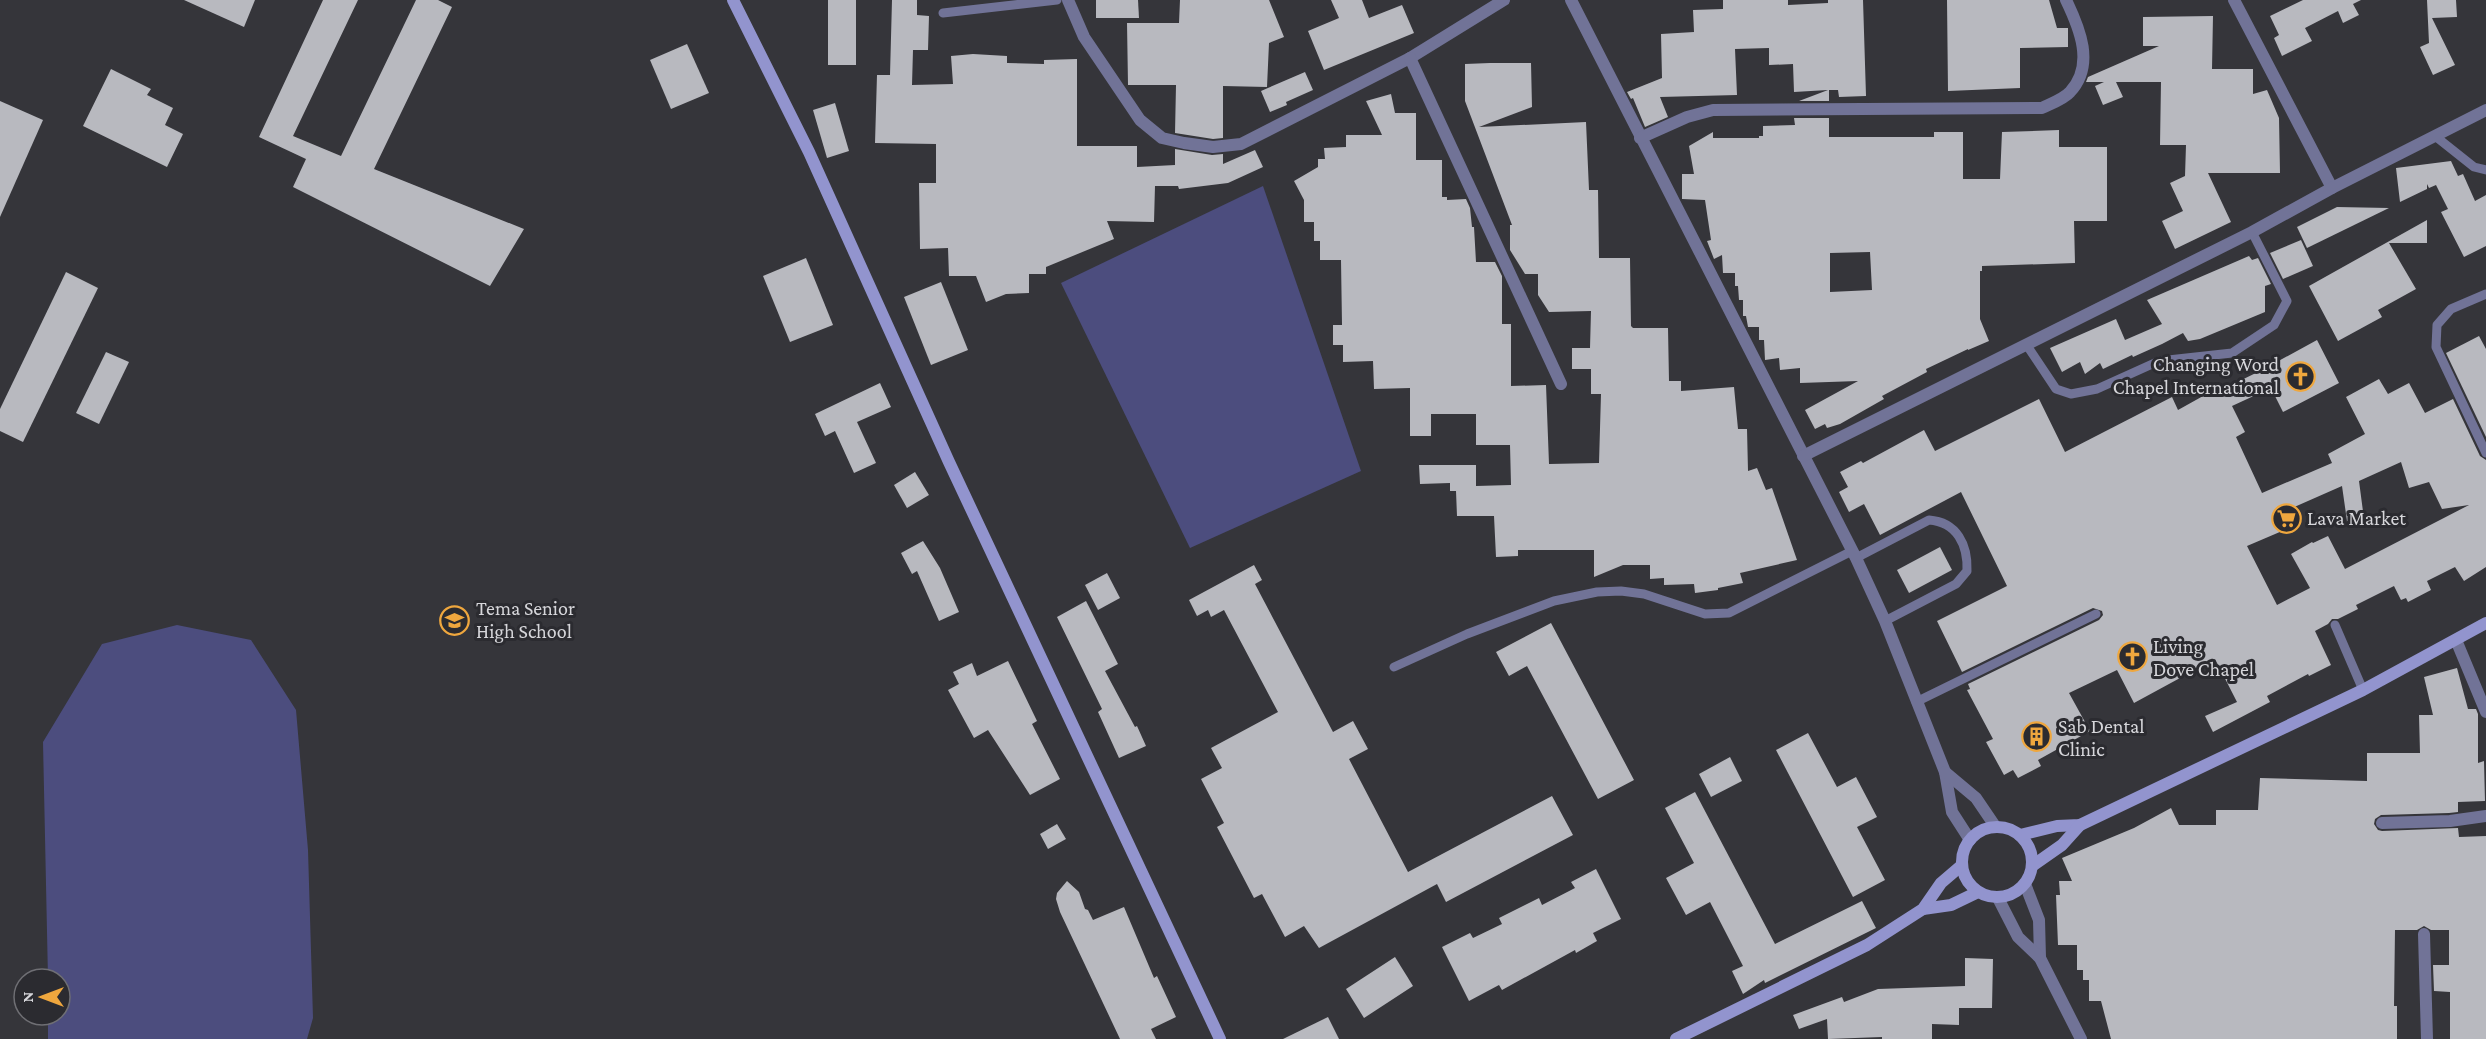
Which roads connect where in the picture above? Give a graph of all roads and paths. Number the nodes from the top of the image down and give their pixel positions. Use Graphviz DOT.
graph roads {
  1 [pos="734,0"];
  2 [pos="1057,0"];
  3 [pos="1068,0"];
  4 [pos="1504,0"];
  5 [pos="1571,0"];
  6 [pos="2066,0"];
  7 [pos="2234,0"];
  8 [pos="943,13"];
  9 [pos="1410,58"];
  10 [pos="2486,110"];
  11 [pos="2434,136"];
  12 [pos="1640,138"];
  13 [pos="2486,170"];
  14 [pos="2332,188"];
  15 [pos="2252,232"];
  16 [pos="2486,294"];
  17 [pos="2026,344"];
  18 [pos="1561,384"];
  19 [pos="2486,453"];
  20 [pos="1803,456"];
  21 [pos="1854,555"];
  22 [pos="2096,614"];
  23 [pos="1885,621"];
  24 [pos="2486,623"];
  25 [pos="2335,625"];
  26 [pos="2456,640"];
  27 [pos="1394,667"];
  28 [pos="2363,690"];
  29 [pos="1916,702"];
  30 [pos="2486,712"];
  31 [pos="1945,772"];
  32 [pos="2486,816"];
  33 [pos="2382,823"];
  34 [pos="2080,825"];
  35 [pos="1995,826"];
  36 [pos="2020,835"];
  37 [pos="1970,840"];
  38 [pos="1962,865"];
  39 [pos="2032,866"];
  40 [pos="2025,884"];
  41 [pos="1978,892"];
  42 [pos="1998,898"];
  43 [pos="1923,909"];
  44 [pos="2424,934"];
  45 [pos="2040,958"];
  46 [pos="1220,1039"];
  47 [pos="1676,1039"];
  48 [pos="2081,1039"];
  49 [pos="2427,1039"];
  1 -- 46 [label="street"];
  2 -- 8 [label="lane"];
  3 -- 9 [label="street"];
  4 -- 9 [label="street"];
  5 -- 12 [label="street"];
  6 -- 12 [label="street"];
  7 -- 14 [label="street"];
  9 -- 18 [label="street"];
  10 -- 11 [label="street"];
  11 -- 13 [label="lane"];
  11 -- 14 [label="street"];
  12 -- 20 [label="street"];
  14 -- 15 [label="street"];
  15 -- 17 [label="street"];
  15 -- 17 [label="lane"];
  16 -- 19 [label="lane"];
  17 -- 20 [label="street"];
  20 -- 21 [label="street"];
  21 -- 23 [label="street"];
  21 -- 23 [label="lane"];
  21 -- 27 [label="lane"];
  22 -- 29 [label="lane"];
  23 -- 29 [label="street"];
  24 -- 26 [label="street"];
  25 -- 28 [label="lane"];
  26 -- 28 [label="street"];
  26 -- 30 [label="street"];
  28 -- 34 [label="street"];
  29 -- 31 [label="street"];
  31 -- 35 [label="street"];
  31 -- 37 [label="street"];
  32 -- 33 [label="street"];
  34 -- 36 [label="street"];
  34 -- 39 [label="street"];
  35 -- 36 [label="street"];
  35 -- 37 [label="street"];
  36 -- 39 [label="street"];
  37 -- 38 [label="street"];
  38 -- 41 [label="street"];
  38 -- 43 [label="street"];
  39 -- 40 [label="street"];
  40 -- 42 [label="street"];
  40 -- 45 [label="street"];
  41 -- 42 [label="street"];
  41 -- 43 [label="street"];
  42 -- 45 [label="street"];
  43 -- 47 [label="street"];
  44 -- 49 [label="street"];
  45 -- 48 [label="street"];
}
